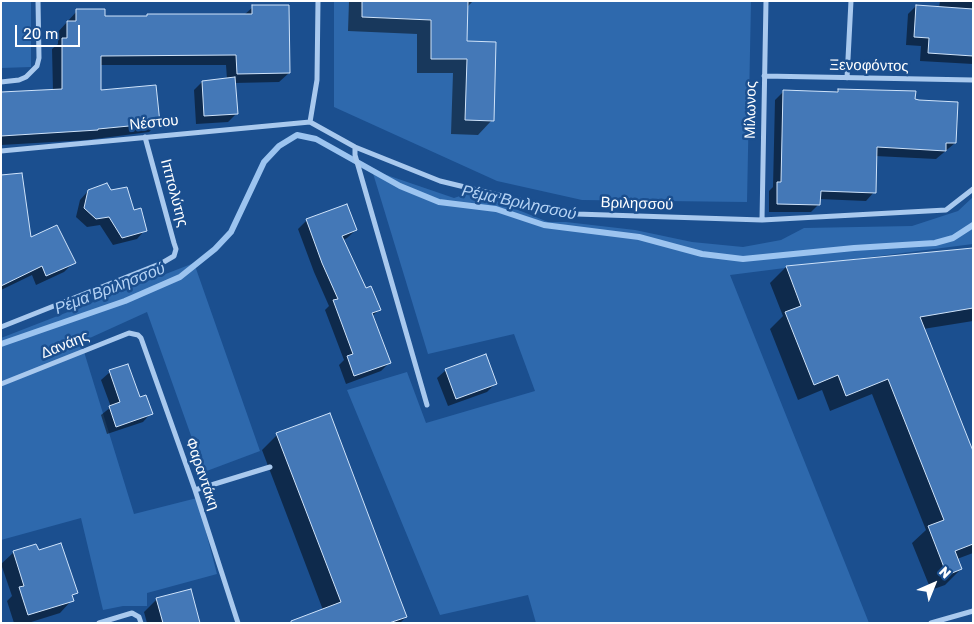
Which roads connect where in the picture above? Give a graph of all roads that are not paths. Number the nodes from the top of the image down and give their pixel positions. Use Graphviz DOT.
graph roads {
  1 [pos="38,1"];
  2 [pos="318,1"];
  3 [pos="766,1"];
  4 [pos="851,1"];
  5 [pos="764,76"];
  6 [pos="847,78"];
  7 [pos="973,80"];
  8 [pos="1,82"];
  9 [pos="310,122"];
  10 [pos="145,137"];
  11 [pos="356,147"];
  12 [pos="1,151"];
  13 [pos="973,189"];
  14 [pos="762,220"];
  15 [pos="1,327"];
  16 [pos="138,335"];
  17 [pos="1,384"];
  18 [pos="427,405"];
  19 [pos="270,467"];
  20 [pos="195,490"];
  21 [pos="973,611"];
  22 [pos="99,623"];
  23 [pos="142,623"];
  24 [pos="238,623"];
  25 [pos="932,623"];
  1 -- 8 [label="street"];
  2 -- 9 [label="street"];
  3 -- 5 [label="street, Μίλωνος"];
  4 -- 6 [label="street"];
  5 -- 6 [label="street, Ξενοφόντος"];
  5 -- 14 [label="street, Μίλωνος"];
  6 -- 7 [label="street, Ξενοφόντος"];
  9 -- 10 [label="street, Νέστου"];
  9 -- 11 [label="street, Βριλησσού"];
  10 -- 12 [label="street, Νέστου"];
  10 -- 15 [label="street, Ιππολύτης"];
  11 -- 14 [label="street, Βριλησσού"];
  11 -- 18 [label="street"];
  13 -- 14 [label="street, Βριλησσού"];
  16 -- 17 [label="street, Δανάης"];
  16 -- 20 [label="street, Φαραντάκη"];
  19 -- 20 [label="street"];
  20 -- 24 [label="street, Φαραντάκη"];
  21 -- 25 [label="street"];
  22 -- 23 [label="street"];
}
